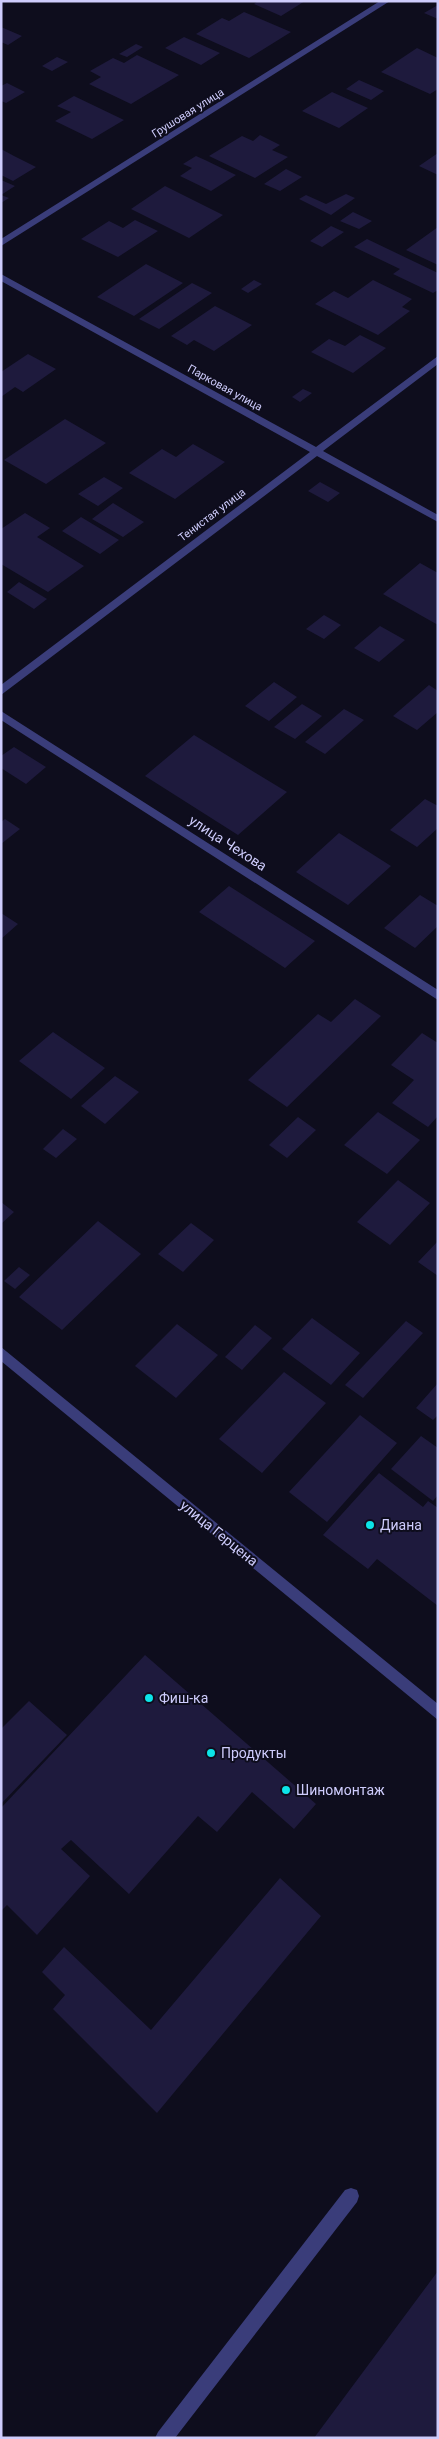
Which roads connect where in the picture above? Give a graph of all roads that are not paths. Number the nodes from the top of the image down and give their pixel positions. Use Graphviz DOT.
graph roads {
  1 [pos="386,1"];
  2 [pos="1,243"];
  3 [pos="1,278"];
  4 [pos="438,358"];
  5 [pos="316,452"];
  6 [pos="438,519"];
  7 [pos="1,691"];
  8 [pos="1,715"];
  9 [pos="438,996"];
  10 [pos="1,1353"];
  11 [pos="438,1713"];
  12 [pos="351,2196"];
  13 [pos="164,2438"];
  1 -- 2 [label="street, Грушовая улица"];
  3 -- 5 [label="street, Парковая улица"];
  4 -- 5 [label="street, Тенистая улица"];
  5 -- 6 [label="street, Парковая улица"];
  5 -- 7 [label="street, Тенистая улица"];
  8 -- 9 [label="street, улица Чехова"];
  10 -- 11 [label="street, улица Герцена"];
  12 -- 13 [label="street"];
}
